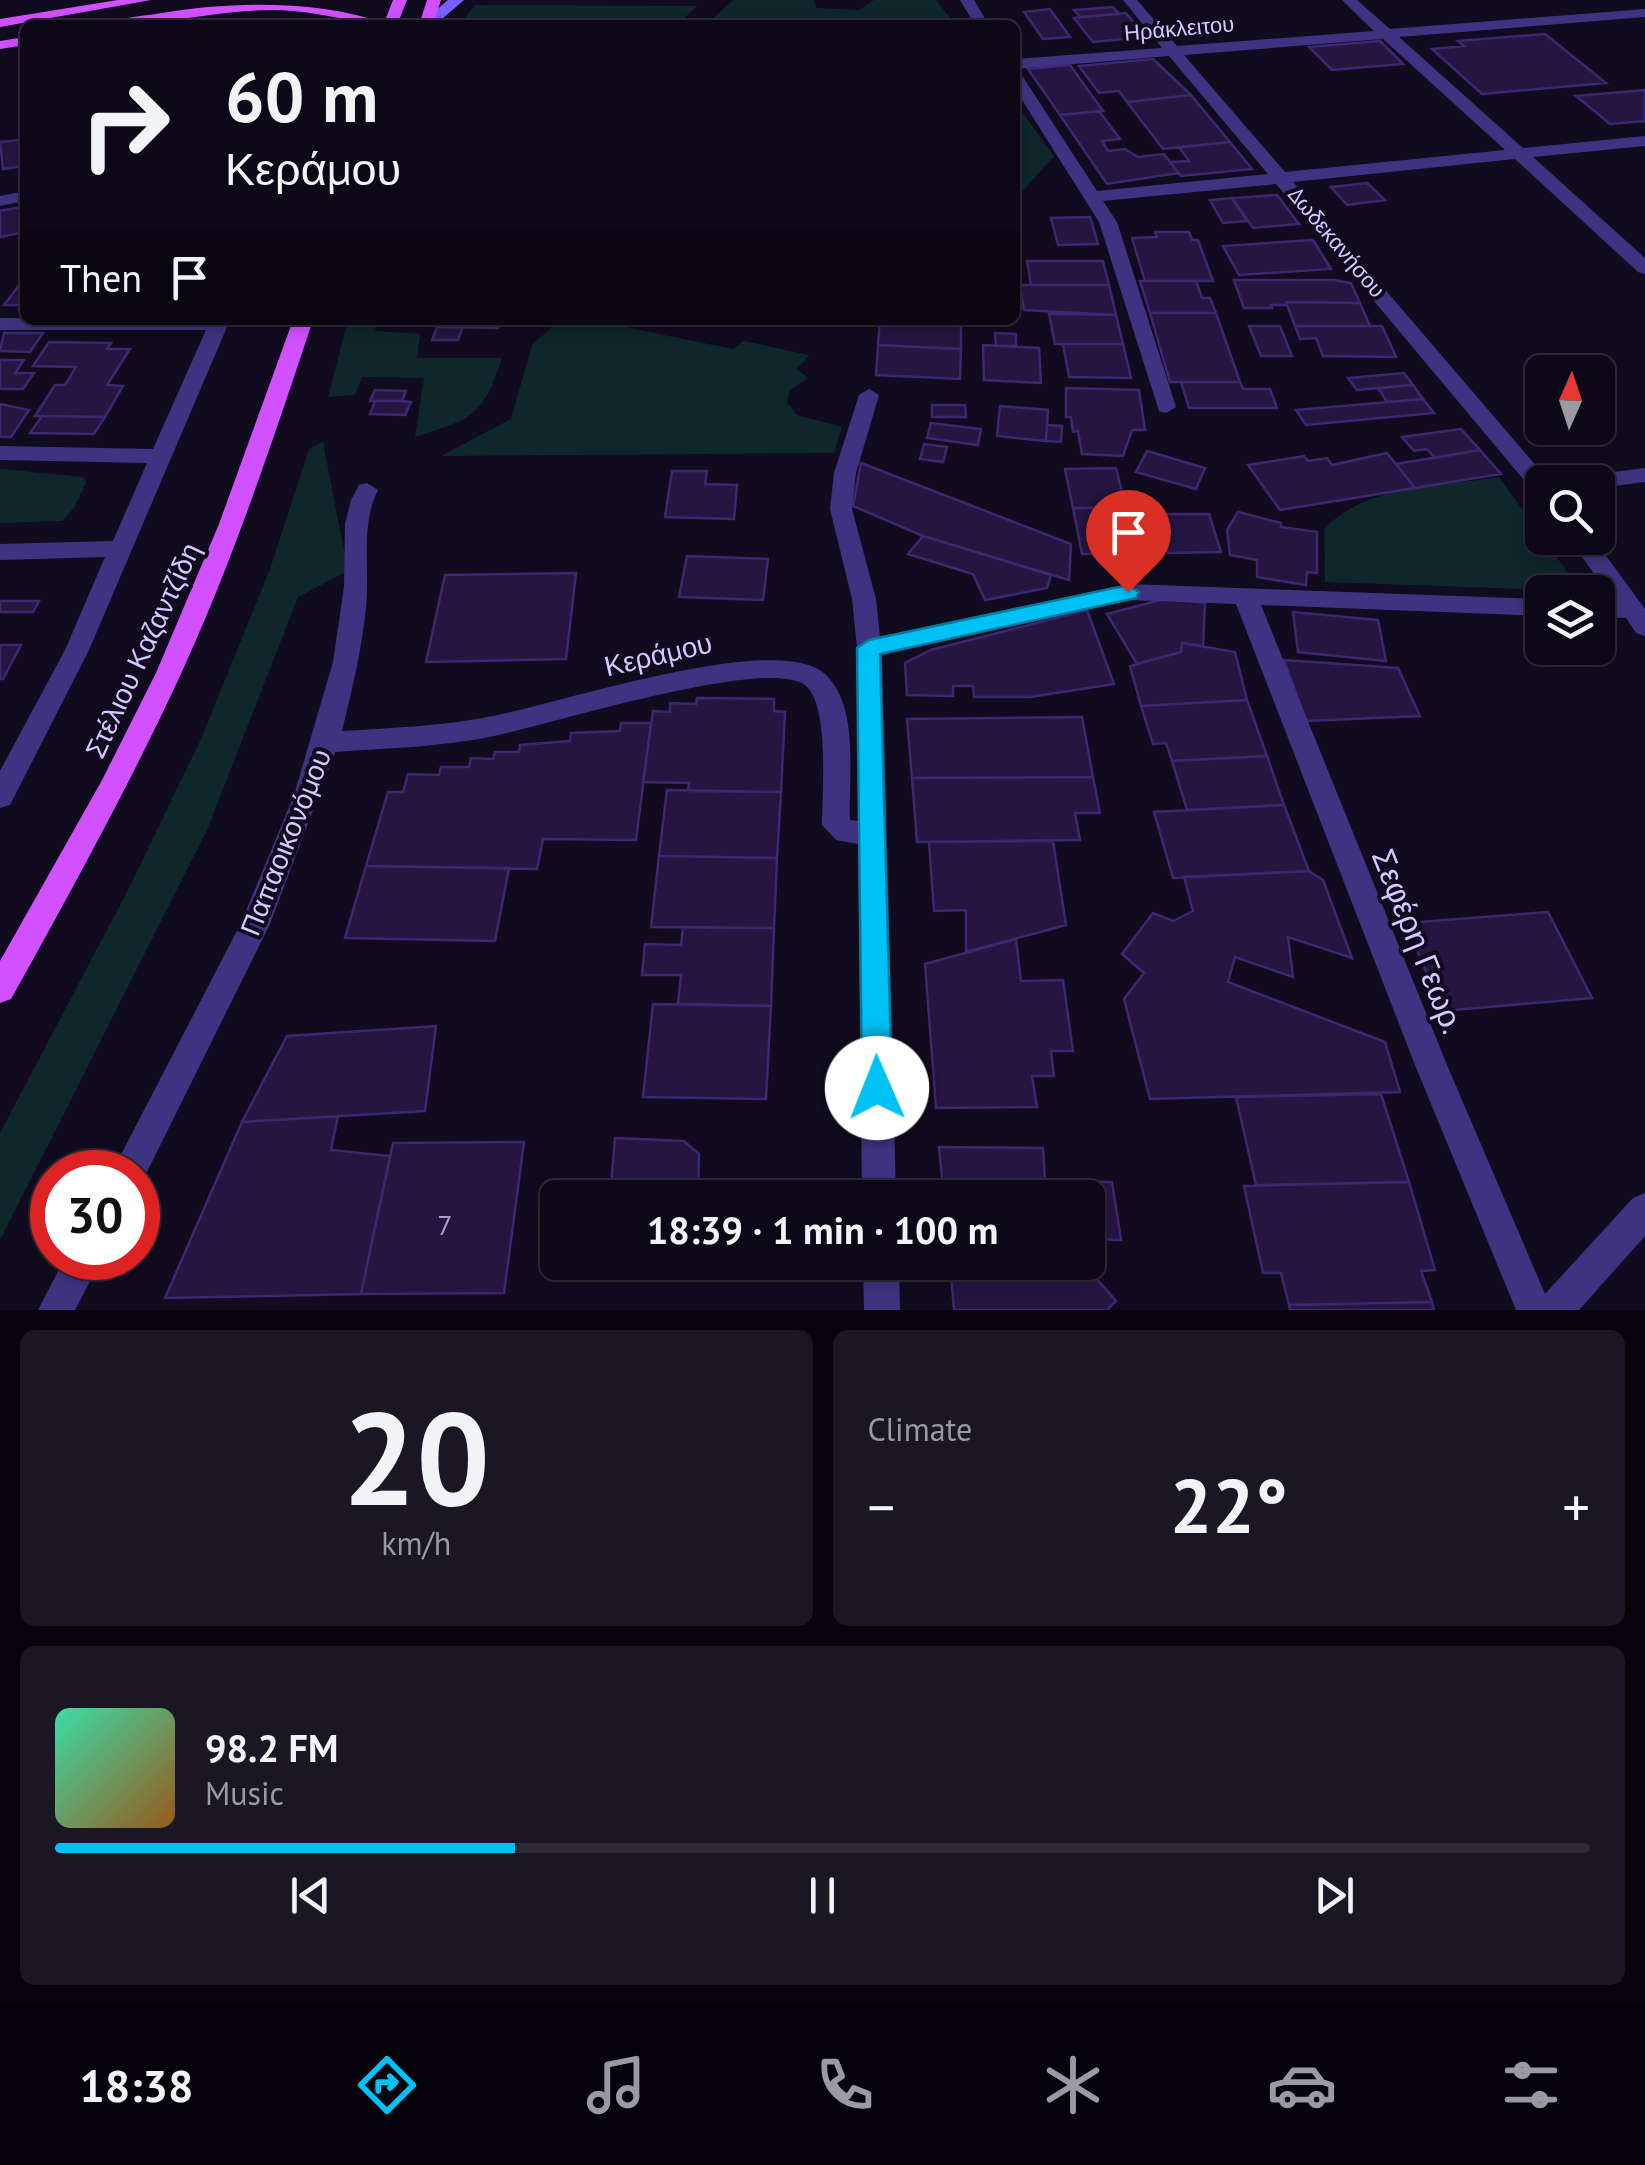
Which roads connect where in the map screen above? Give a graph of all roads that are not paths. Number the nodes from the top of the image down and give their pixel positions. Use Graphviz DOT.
graph roads {
  1 [pos="144,0"];
  2 [pos="258,0"];
  3 [pos="458,0"];
  4 [pos="1130,0"];
  5 [pos="1349,0"];
  6 [pos="1604,0"];
  7 [pos="210,9"];
  8 [pos="1645,13"];
  9 [pos="1625,14"];
  10 [pos="146,20"];
  11 [pos="370,20"];
  12 [pos="432,20"];
  13 [pos="0,23"];
  14 [pos="1645,28"];
  15 [pos="1387,34"];
  16 [pos="1173,51"];
  17 [pos="1020,64"];
  18 [pos="1020,85"];
  19 [pos="1645,141"];
  20 [pos="1519,154"];
  21 [pos="1283,178"];
  22 [pos="1094,197"];
  23 [pos="1645,268"];
  24 [pos="217,325"];
  25 [pos="302,325"];
  26 [pos="868,394"];
  27 [pos="1166,407"];
  28 [pos="0,453"];
  29 [pos="162,456"];
  30 [pos="1525,466"];
  31 [pos="1645,476"];
  32 [pos="1615,479"];
  33 [pos="367,490"];
  34 [pos="122,549"];
  35 [pos="0,552"];
  36 [pos="1593,555"];
  37 [pos="1245,596"];
  38 [pos="1525,606"];
  39 [pos="1639,618"];
  40 [pos="869,648"];
  41 [pos="327,742"];
  42 [pos="0,796"];
  43 [pos="871,833"];
  44 [pos="0,989"];
  45 [pos="140,1150"];
  46 [pos="880,1180"];
  47 [pos="1645,1210"];
  48 [pos="72,1280"];
  49 [pos="881,1280"];
  50 [pos="56,1310"];
  51 [pos="882,1310"];
  52 [pos="1534,1310"];
  53 [pos="1555,1310"];
  1 -- 13 [label="main road"];
  2 -- 7 [label="main road"];
  3 -- 12 [label="street"];
  4 -- 16 [label="street, Δωδεκανήσου"];
  5 -- 15 [label="street"];
  6 -- 9 [label="street"];
  7 -- 10 [label="main road"];
  7 -- 11 [label="main road"];
  8 -- 9 [label="street, Ηράκλειτου"];
  9 -- 14 [label="street"];
  9 -- 15 [label="street, Ηράκλειτου"];
  15 -- 16 [label="street, Ηράκλειτου"];
  15 -- 20 [label="street"];
  16 -- 17 [label="street, Ηράκλειτου"];
  16 -- 21 [label="street, Δωδεκανήσου"];
  18 -- 22 [label="street"];
  19 -- 20 [label="street"];
  20 -- 21 [label="street"];
  20 -- 23 [label="street"];
  21 -- 22 [label="street"];
  21 -- 30 [label="street, Δωδεκανήσου"];
  22 -- 27 [label="street"];
  24 -- 29 [label="street"];
  25 -- 44 [label="main road, Στέλιου Καζαντζίδη"];
  26 -- 40 [label="street"];
  28 -- 29 [label="street"];
  29 -- 34 [label="street"];
  31 -- 32 [label="street"];
  33 -- 41 [label="street, Παπαοικονόμου"];
  34 -- 35 [label="street"];
  34 -- 42 [label="street"];
  36 -- 39 [label="street"];
  37 -- 38 [label="street"];
  37 -- 40 [label="street"];
  37 -- 52 [label="street, Σεφέρη Γεωρ."];
  40 -- 43 [label="street"];
  41 -- 43 [label="street, Κεράμου"];
  41 -- 45 [label="street, Παπαοικονόμου"];
  43 -- 46 [label="street"];
  47 -- 53 [label="street"];
  48 -- 50 [label="street"];
  49 -- 51 [label="street"];
}
